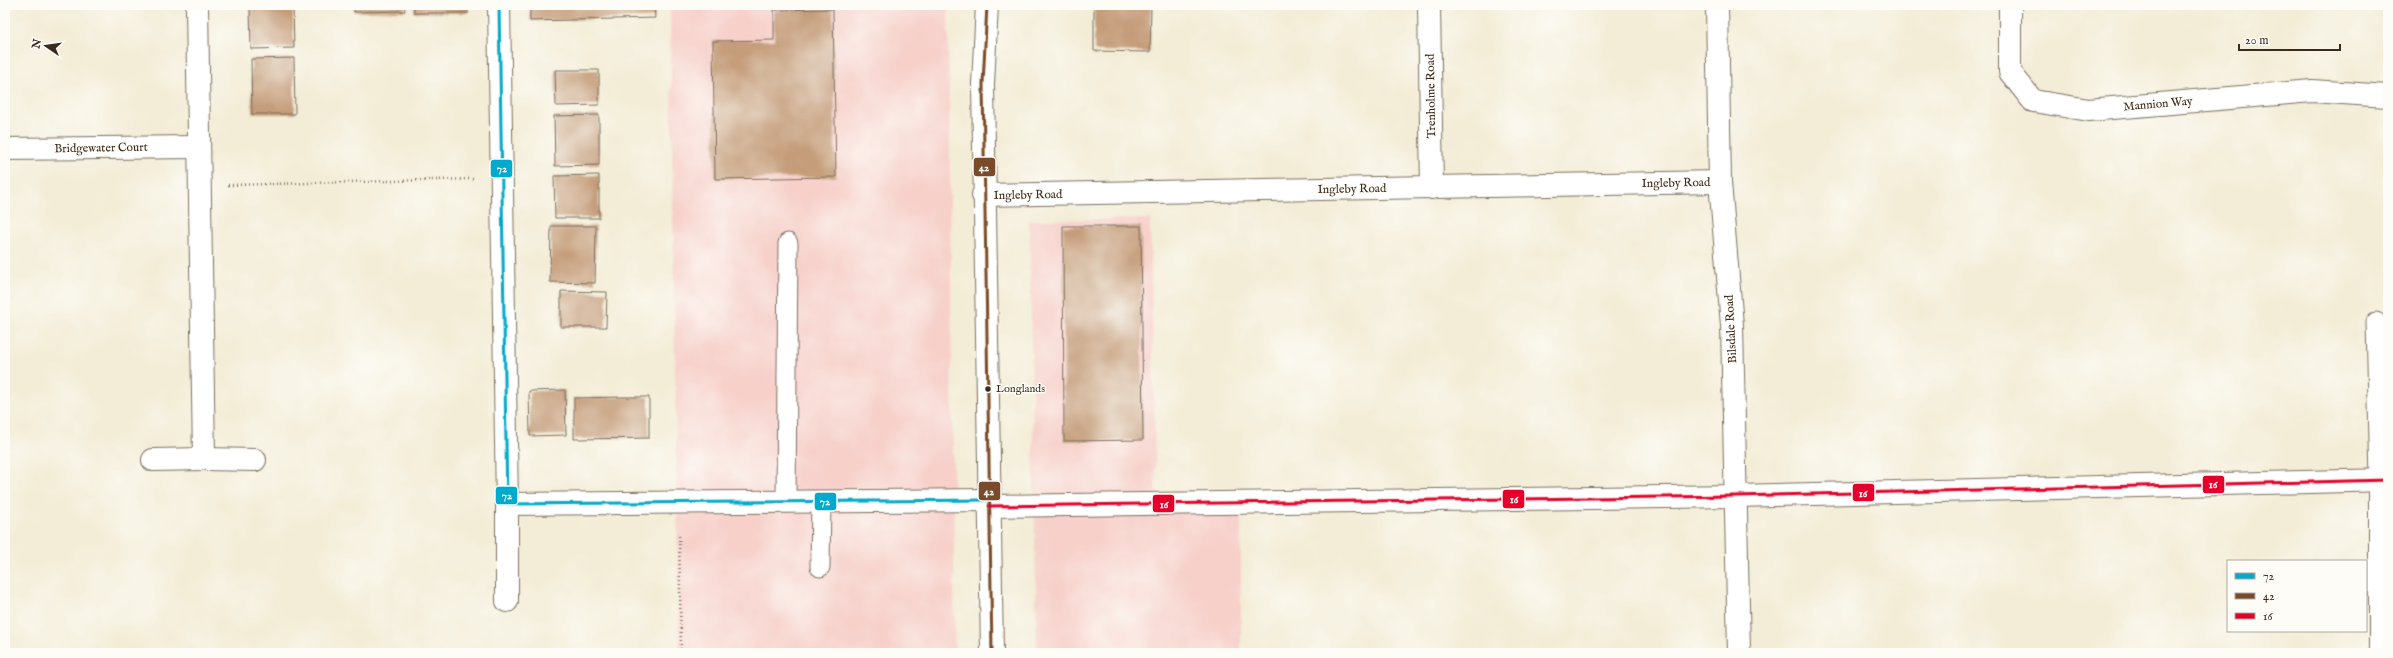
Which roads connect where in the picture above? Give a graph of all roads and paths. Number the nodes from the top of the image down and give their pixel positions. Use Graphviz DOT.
graph roads {
  1 [pos="197,5"];
  2 [pos="499,5"];
  3 [pos="987,5"];
  4 [pos="1429,5"];
  5 [pos="1717,5"];
  6 [pos="2010,5"];
  7 [pos="2388,96"];
  8 [pos="198,147"];
  9 [pos="5,149"];
  10 [pos="473,179"];
  11 [pos="1720,182"];
  12 [pos="224,185"];
  13 [pos="1432,188"];
  14 [pos="984,195"];
  15 [pos="788,243"];
  16 [pos="2376,322"];
  17 [pos="153,460"];
  18 [pos="204,460"];
  19 [pos="255,460"];
  20 [pos="2384,480"];
  21 [pos="1736,496"];
  22 [pos="786,501"];
  23 [pos="821,501"];
  24 [pos="679,502"];
  25 [pos="989,503"];
  26 [pos="507,504"];
  27 [pos="820,568"];
  28 [pos="507,601"];
  29 [pos="681,653"];
  30 [pos="992,653"];
  31 [pos="1739,653"];
  32 [pos="2380,653"];
  1 -- 8 [label="street"];
  2 -- 26 [label="street"];
  3 -- 14 [label="street"];
  4 -- 13 [label="street, Trenholme Road"];
  5 -- 11 [label="street, Bilsdale Road"];
  6 -- 7 [label="street, Mannion Way"];
  8 -- 9 [label="street, Bridgewater Court"];
  8 -- 18 [label="street"];
  10 -- 12 [label="path"];
  11 -- 13 [label="street, Ingleby Road"];
  11 -- 21 [label="street, Bilsdale Road"];
  13 -- 14 [label="street, Ingleby Road"];
  14 -- 25 [label="street"];
  15 -- 22 [label="lane"];
  16 -- 20 [label="lane"];
  17 -- 18 [label="street"];
  18 -- 19 [label="street"];
  20 -- 21 [label="street"];
  20 -- 32 [label="street"];
  21 -- 25 [label="street"];
  21 -- 31 [label="street, Bilsdale Road"];
  22 -- 23 [label="street"];
  22 -- 24 [label="street"];
  23 -- 25 [label="street"];
  23 -- 27 [label="lane"];
  24 -- 26 [label="street"];
  24 -- 29 [label="path"];
  25 -- 30 [label="street"];
  26 -- 28 [label="street"];
}
